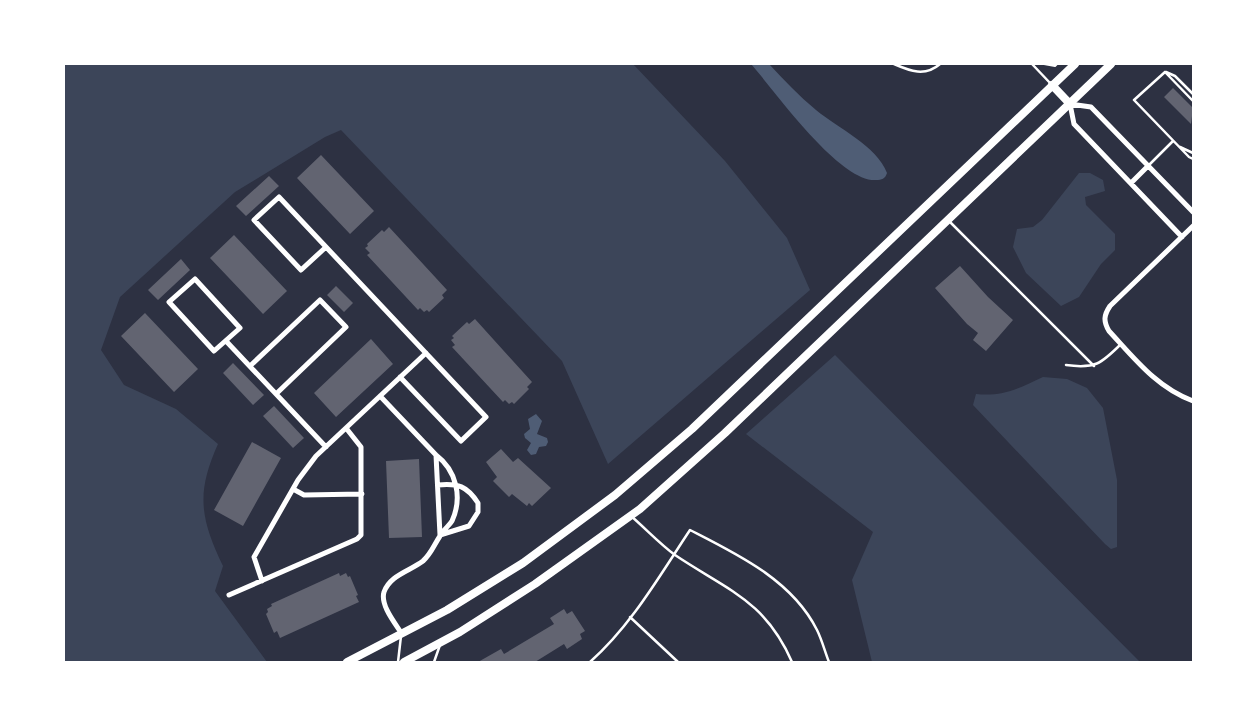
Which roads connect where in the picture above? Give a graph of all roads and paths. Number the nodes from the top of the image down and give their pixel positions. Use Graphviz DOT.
graph roads {
  1 [pos="894,64"];
  2 [pos="940,64"];
  3 [pos="1032,64"];
  4 [pos="1044,64"];
  5 [pos="1057,64"];
  6 [pos="1075,64"];
  7 [pos="1111,64"];
  8 [pos="1166,72"];
  9 [pos="1052,85"];
  10 [pos="1193,94"];
  11 [pos="1193,102"];
  12 [pos="1070,104"];
  13 [pos="1173,141"];
  14 [pos="1193,153"];
  15 [pos="1193,159"];
  16 [pos="1148,166"];
  17 [pos="1131,183"];
  18 [pos="1193,212"];
  19 [pos="948,220"];
  20 [pos="1193,226"];
  21 [pos="1182,237"];
  22 [pos="326,247"];
  23 [pos="226,341"];
  24 [pos="1122,344"];
  25 [pos="426,353"];
  26 [pos="1066,365"];
  27 [pos="250,366"];
  28 [pos="1094,366"];
  29 [pos="400,377"];
  30 [pos="276,394"];
  31 [pos="380,396"];
  32 [pos="1193,401"];
  33 [pos="346,428"];
  34 [pos="326,447"];
  35 [pos="436,455"];
  36 [pos="455,483"];
  37 [pos="438,485"];
  38 [pos="293,489"];
  39 [pos="362,494"];
  40 [pos="630,516"];
  41 [pos="440,535"];
  42 [pos="674,554"];
  43 [pos="262,580"];
  44 [pos="229,595"];
  45 [pos="630,617"];
  46 [pos="402,634"];
  47 [pos="440,642"];
  48 [pos="347,662"];
  49 [pos="398,662"];
  50 [pos="404,662"];
  51 [pos="434,662"];
  52 [pos="590,662"];
  53 [pos="678,662"];
  54 [pos="792,662"];
  55 [pos="829,662"];
  1 -- 2 [label="lane"];
  3 -- 9 [label="lane"];
  4 -- 5 [label="path"];
  6 -- 9 [label="main road"];
  7 -- 12 [label="main road"];
  8 -- 10 [label="lane"];
  8 -- 11 [label="lane"];
  8 -- 13 [label="lane"];
  9 -- 12 [label="main road"];
  9 -- 46 [label="main road"];
  12 -- 16 [label="street"];
  12 -- 17 [label="street"];
  12 -- 19 [label="main road"];
  13 -- 14 [label="lane"];
  13 -- 15 [label="lane"];
  13 -- 16 [label="lane"];
  16 -- 17 [label="street"];
  16 -- 18 [label="street"];
  17 -- 21 [label="street"];
  19 -- 28 [label="lane"];
  19 -- 40 [label="main road"];
  20 -- 21 [label="street"];
  21 -- 24 [label="street"];
  22 -- 22 [label="street"];
  22 -- 25 [label="street"];
  23 -- 23 [label="street"];
  23 -- 27 [label="street"];
  24 -- 28 [label="lane"];
  24 -- 32 [label="street"];
  25 -- 29 [label="street"];
  25 -- 29 [label="street"];
  26 -- 28 [label="lane"];
  27 -- 30 [label="street"];
  27 -- 30 [label="street"];
  29 -- 31 [label="street"];
  30 -- 34 [label="street"];
  31 -- 33 [label="street"];
  31 -- 35 [label="street"];
  33 -- 34 [label="street"];
  33 -- 39 [label="street"];
  34 -- 38 [label="street"];
  35 -- 36 [label="street"];
  35 -- 37 [label="street"];
  36 -- 37 [label="street"];
  36 -- 41 [label="street"];
  36 -- 41 [label="street"];
  37 -- 41 [label="street"];
  38 -- 39 [label="street"];
  38 -- 43 [label="street"];
  39 -- 43 [label="street"];
  40 -- 42 [label="lane"];
  40 -- 47 [label="main road"];
  41 -- 46 [label="street"];
  42 -- 45 [label="lane"];
  42 -- 54 [label="lane"];
  42 -- 55 [label="lane"];
  43 -- 44 [label="street"];
  45 -- 52 [label="lane"];
  45 -- 53 [label="lane"];
  46 -- 48 [label="main road"];
  46 -- 49 [label="lane"];
  47 -- 50 [label="main road"];
  47 -- 51 [label="lane"];
}
